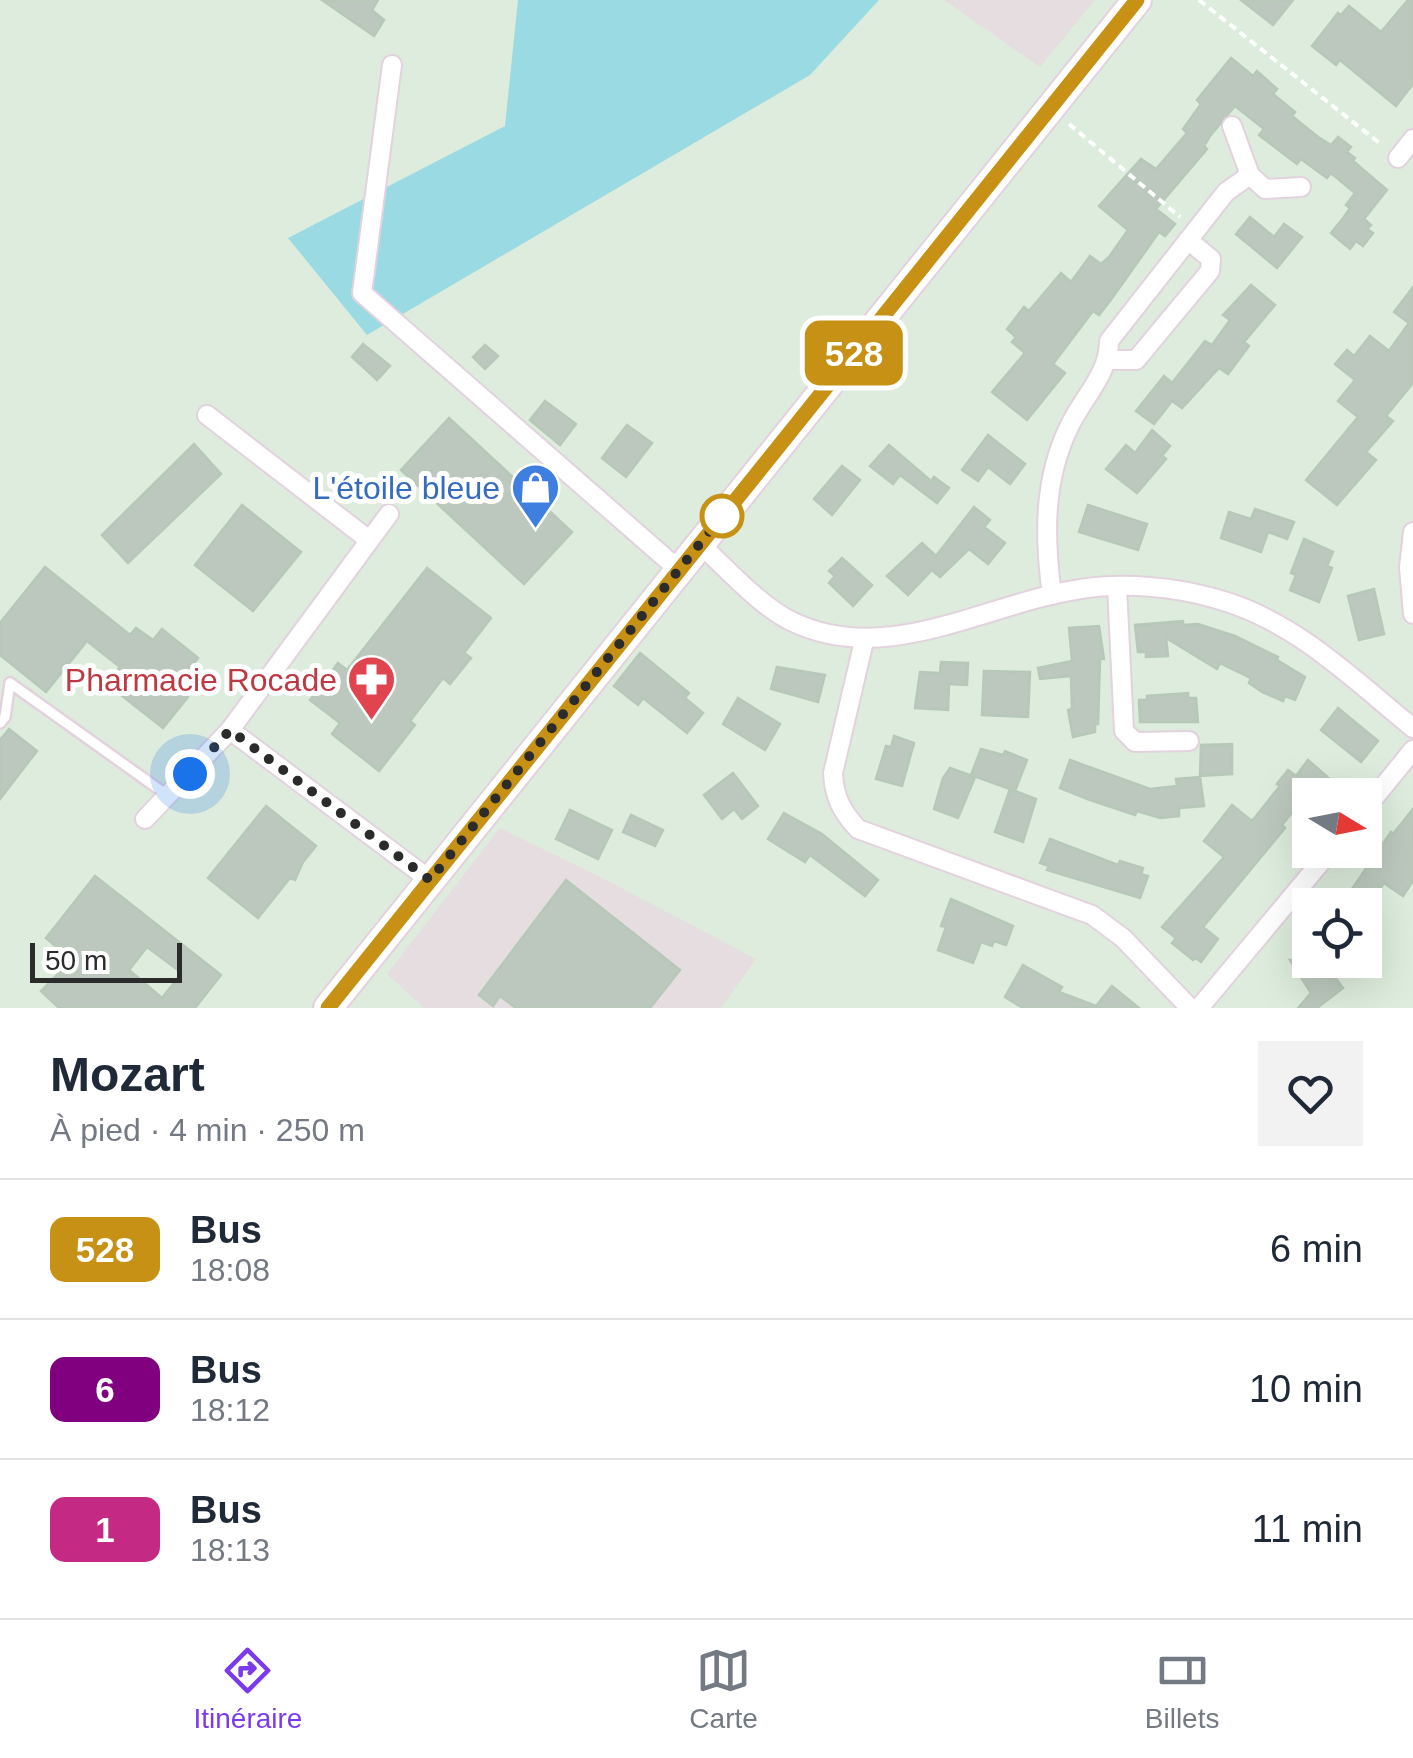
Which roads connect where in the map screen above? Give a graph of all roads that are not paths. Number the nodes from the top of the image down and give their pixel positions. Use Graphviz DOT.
graph roads {
  1 [pos="1136,0"];
  2 [pos="392,66"];
  3 [pos="1232,126"];
  4 [pos="1413,139"];
  5 [pos="1398,158"];
  6 [pos="1250,175"];
  7 [pos="1302,187"];
  8 [pos="1192,235"];
  9 [pos="1108,360"];
  10 [pos="207,415"];
  11 [pos="389,514"];
  12 [pos="1413,532"];
  13 [pos="370,540"];
  14 [pos="700,544"];
  15 [pos="679,570"];
  16 [pos="1117,586"];
  17 [pos="1052,595"];
  18 [pos="1413,614"];
  19 [pos="864,641"];
  20 [pos="10,683"];
  21 [pos="0,690"];
  22 [pos="0,724"];
  23 [pos="1413,728"];
  24 [pos="230,730"];
  25 [pos="1189,741"];
  26 [pos="1413,750"];
  27 [pos="1382,787"];
  28 [pos="170,796"];
  29 [pos="145,819"];
  30 [pos="1316,868"];
  31 [pos="430,880"];
  32 [pos="328,1008"];
  33 [pos="1190,1008"];
  34 [pos="1199,1008"];
  1 -- 14 [label="main road"];
  2 -- 15 [label="street"];
  3 -- 6 [label="street"];
  4 -- 5 [label="street"];
  6 -- 7 [label="street"];
  6 -- 8 [label="street"];
  8 -- 9 [label="street"];
  8 -- 9 [label="street"];
  9 -- 17 [label="street"];
  10 -- 13 [label="street"];
  11 -- 13 [label="street"];
  12 -- 18 [label="street"];
  13 -- 24 [label="street"];
  14 -- 15 [label="main road"];
  14 -- 19 [label="street"];
  15 -- 31 [label="main road"];
  16 -- 17 [label="street"];
  16 -- 23 [label="street"];
  16 -- 25 [label="street"];
  17 -- 19 [label="street"];
  19 -- 33 [label="street"];
  20 -- 21 [label="lane"];
  20 -- 22 [label="lane"];
  20 -- 28 [label="lane"];
  24 -- 28 [label="street"];
  24 -- 31 [label="street"];
  26 -- 27 [label="street"];
  28 -- 29 [label="street"];
  30 -- 34 [label="street"];
  31 -- 32 [label="main road"];
}
